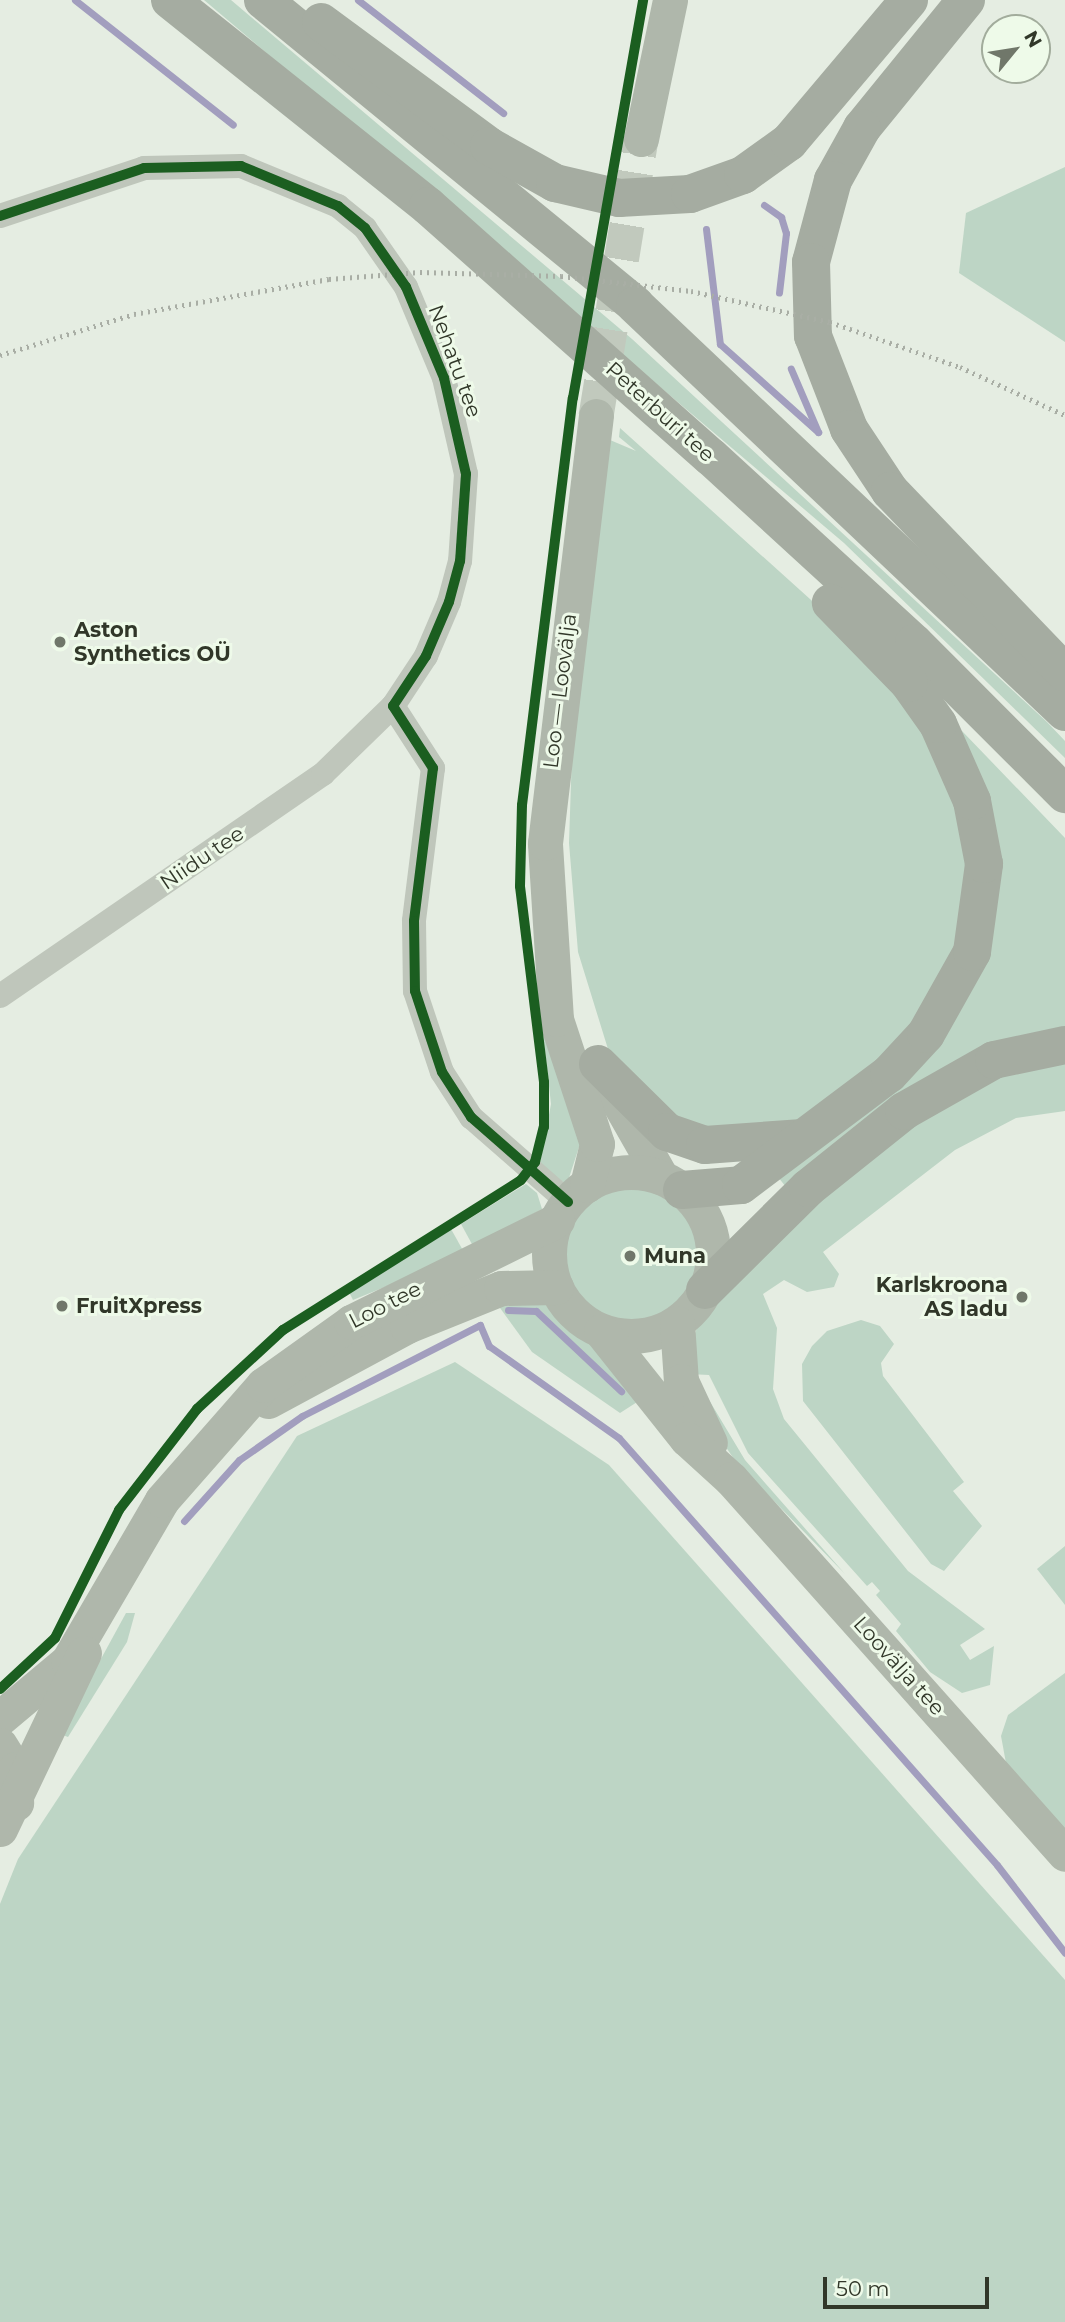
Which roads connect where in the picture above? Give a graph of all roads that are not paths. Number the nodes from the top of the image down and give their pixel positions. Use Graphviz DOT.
graph roads {
  1 [pos="170,0"];
  2 [pos="263,0"];
  3 [pos="283,0"];
  4 [pos="670,0"];
  5 [pos="909,0"];
  6 [pos="966,0"];
  7 [pos="641,139"];
  8 [pos="0,216"];
  9 [pos="596,416"];
  10 [pos="712,457"];
  11 [pos="1065,673"];
  12 [pos="393,706"];
  13 [pos="1065,712"];
  14 [pos="1065,794"];
  15 [pos="555,967"];
  16 [pos="0,996"];
  17 [pos="1065,1045"];
  18 [pos="598,1065"];
  19 [pos="805,1138"];
  20 [pos="671,1183"];
  21 [pos="570,1202"];
  22 [pos="556,1287"];
  23 [pos="705,1290"];
  24 [pos="677,1324"];
  25 [pos="601,1331"];
  26 [pos="234,1419"];
  27 [pos="731,1479"];
  28 [pos="103,1607"];
  29 [pos="0,1718"];
  30 [pos="0,1745"];
  31 [pos="8,1816"];
  32 [pos="1065,1854"];
  1 -- 10 [label="highway, Peterburi tee"];
  2 -- 13 [label="highway"];
  3 -- 5 [label="highway"];
  4 -- 7 [label="street"];
  6 -- 11 [label="highway"];
  8 -- 12 [label="street, Nehatu tee"];
  9 -- 15 [label="street, Loo — Loovälja"];
  10 -- 14 [label="highway, Peterburi tee"];
  10 -- 19 [label="highway"];
  12 -- 16 [label="street, Niidu tee"];
  12 -- 21 [label="street"];
  15 -- 18 [label="street, Loo — Loovälja"];
  15 -- 21 [label="street, Loo — Loovälja"];
  17 -- 23 [label="highway"];
  18 -- 19 [label="highway"];
  18 -- 20 [label="street, Loo — Loovälja"];
  19 -- 20 [label="highway"];
  20 -- 21 [label="street"];
  20 -- 23 [label="street"];
  21 -- 22 [label="street"];
  21 -- 26 [label="street, Loo tee"];
  22 -- 25 [label="street"];
  22 -- 26 [label="street, Loo tee"];
  23 -- 24 [label="street"];
  24 -- 25 [label="street"];
  24 -- 27 [label="street, Loovälja tee"];
  25 -- 27 [label="street, Loovälja tee"];
  26 -- 28 [label="street, Loo tee"];
  27 -- 32 [label="street, Loovälja tee"];
  28 -- 29 [label="street, Loo tee"];
  28 -- 31 [label="street, Loo tee"];
  30 -- 31 [label="street, Loo tee"];
}
